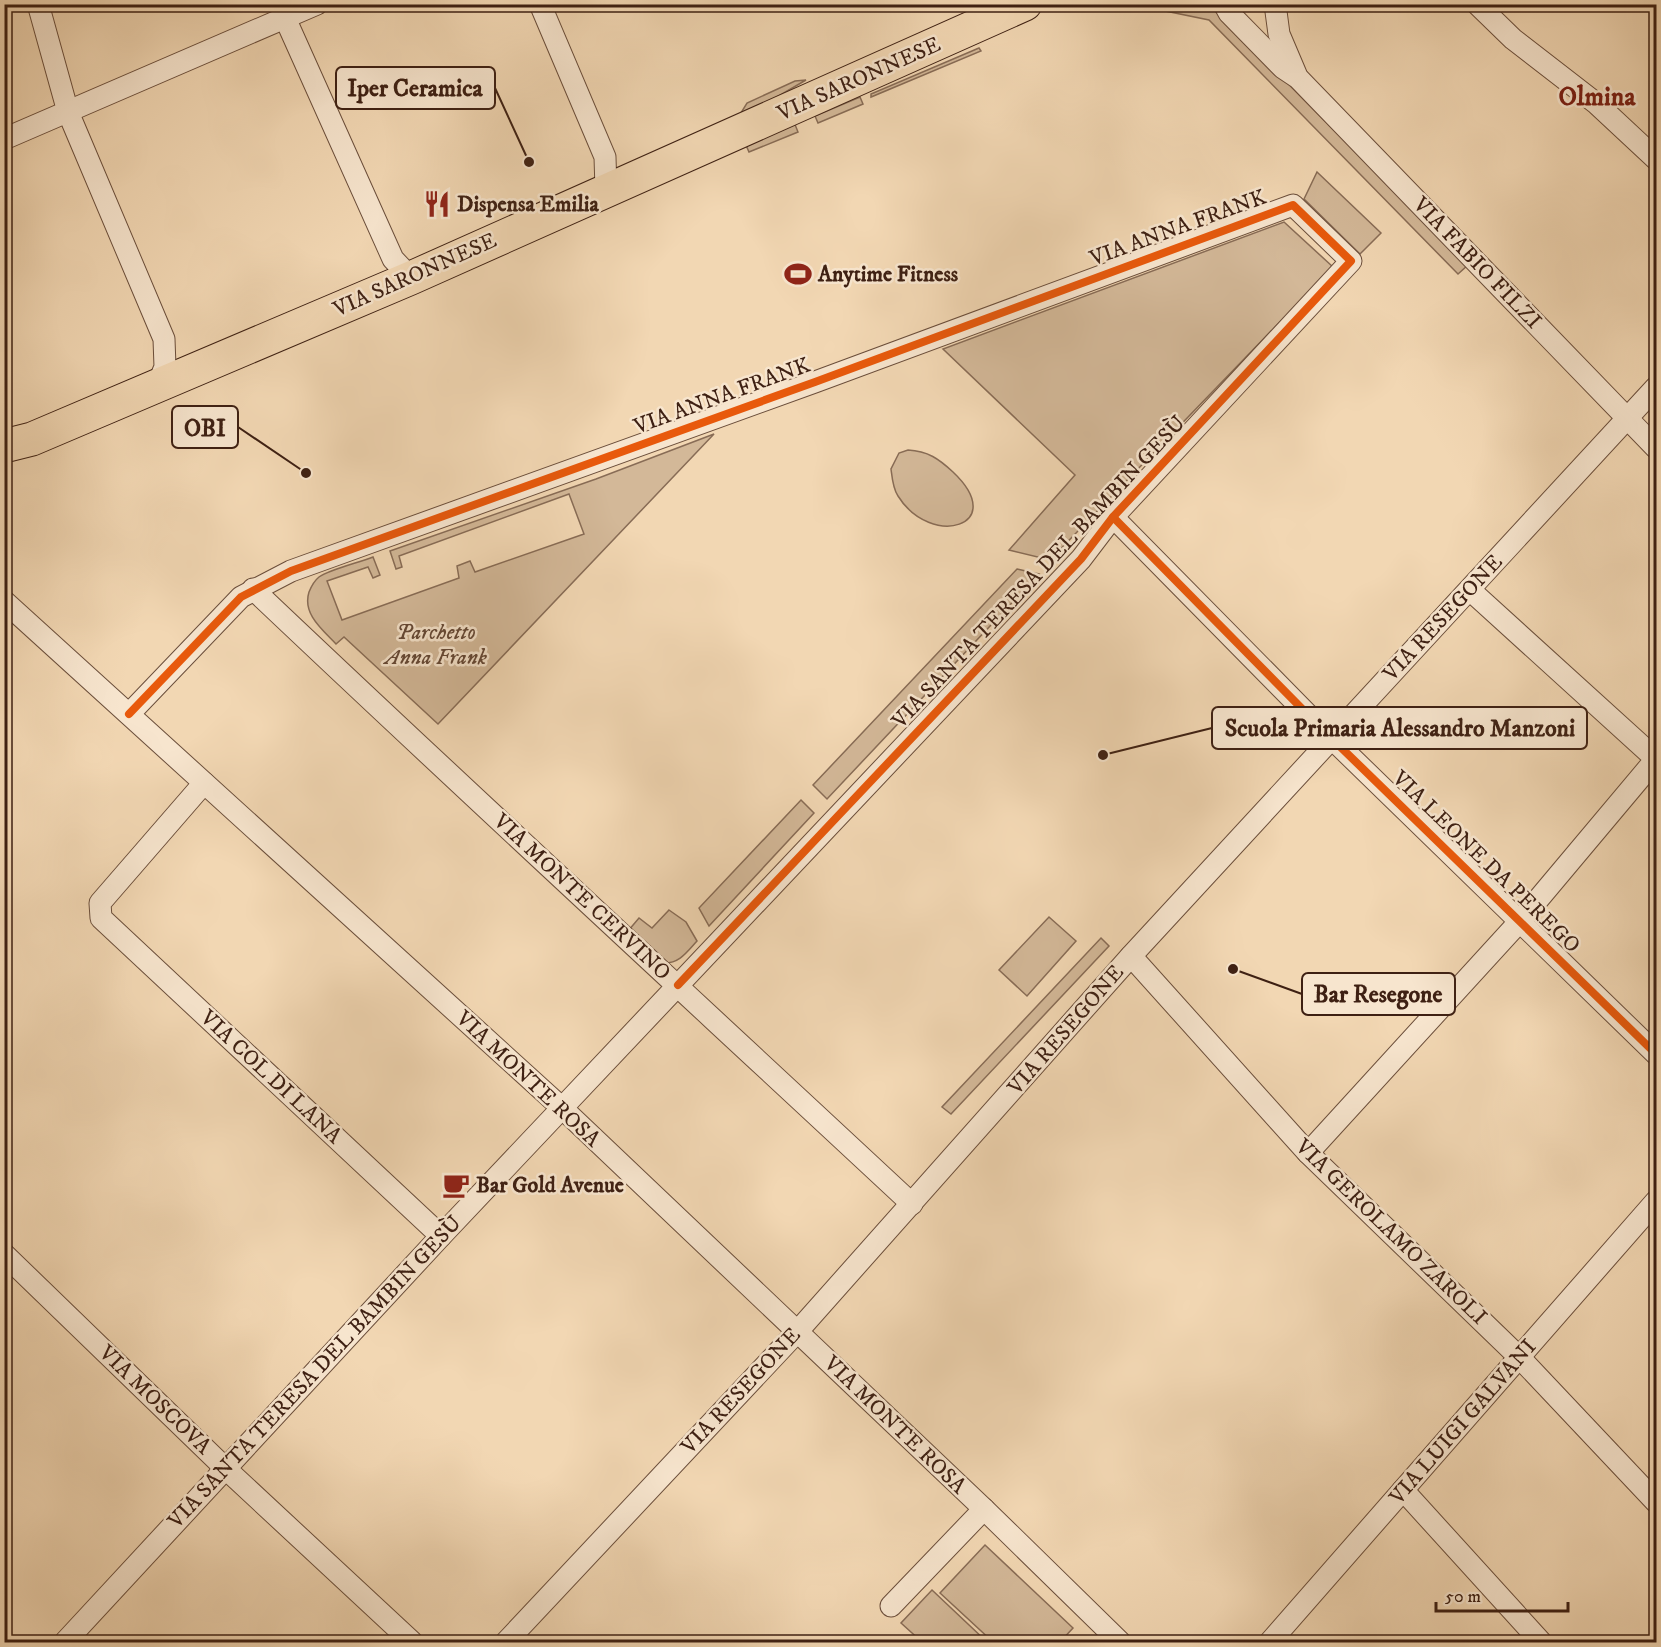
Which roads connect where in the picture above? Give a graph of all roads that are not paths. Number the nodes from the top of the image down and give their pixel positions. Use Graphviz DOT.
graph roads {
  1 [pos="38,4"];
  2 [pos="317,4"];
  3 [pos="540,4"];
  4 [pos="1025,4"];
  5 [pos="1224,4"];
  6 [pos="1275,4"];
  7 [pos="1477,4"];
  8 [pos="285,18"];
  9 [pos="1298,78"];
  10 [pos="68,112"];
  11 [pos="4,139"];
  12 [pos="1656,159"];
  13 [pos="606,190"];
  14 [pos="1352,261"];
  15 [pos="411,278"];
  16 [pos="157,386"];
  17 [pos="1656,387"];
  18 [pos="1628,419"];
  19 [pos="18,442"];
  20 [pos="1656,448"];
  21 [pos="4,467"];
  22 [pos="1113,517"];
  23 [pos="253,589"];
  24 [pos="1470,590"];
  25 [pos="4,601"];
  26 [pos="129,714"];
  27 [pos="1332,737"];
  28 [pos="1656,759"];
  29 [pos="204,783"];
  30 [pos="1520,921"];
  31 [pos="1131,956"];
  32 [pos="678,985"];
  33 [pos="1656,1054"];
  34 [pos="562,1108"];
  35 [pos="1308,1153"];
  36 [pos="1656,1201"];
  37 [pos="912,1204"];
  38 [pos="441,1236"];
  39 [pos="4,1254"];
  40 [pos="797,1332"];
  41 [pos="1520,1358"];
  42 [pos="226,1469"];
  43 [pos="1402,1490"];
  44 [pos="1655,1496"];
  45 [pos="984,1509"];
  46 [pos="891,1606"];
  47 [pos="1275,1641"];
  48 [pos="65,1642"];
  49 [pos="412,1642"];
  50 [pos="506,1642"];
  51 [pos="1120,1642"];
  52 [pos="1541,1642"];
  1 -- 10 [label="street"];
  2 -- 8 [label="street"];
  3 -- 13 [label="street"];
  4 -- 13 [label="main road, VIA SARONNESE"];
  5 -- 9 [label="street, VIA FABIO FILZI"];
  6 -- 9 [label="street, VIA FABIO FILZI"];
  7 -- 12 [label="street"];
  8 -- 10 [label="street"];
  8 -- 15 [label="street"];
  9 -- 18 [label="street, VIA FABIO FILZI"];
  10 -- 11 [label="street"];
  10 -- 16 [label="street"];
  13 -- 15 [label="main road, VIA SARONNESE"];
  14 -- 22 [label="street, VIA SANTA TERESA DEL BAMBIN GESÙ"];
  14 -- 23 [label="street, VIA ANNA FRANK"];
  15 -- 16 [label="main road, VIA SARONNESE"];
  16 -- 19 [label="main road, VIA SARONNESE"];
  17 -- 18 [label="street, VIA RESEGONE"];
  18 -- 20 [label="street, VIA FABIO FILZI"];
  18 -- 24 [label="street, VIA RESEGONE"];
  19 -- 21 [label="main road, VIA SARONNESE"];
  22 -- 27 [label="street, VIA LEONE DA PEREGO"];
  22 -- 32 [label="street, VIA SANTA TERESA DEL BAMBIN GESÙ"];
  23 -- 26 [label="street, VIA ANNA FRANK"];
  23 -- 32 [label="street, VIA MONTE CERVINO"];
  24 -- 27 [label="street, VIA RESEGONE"];
  24 -- 28 [label="street"];
  25 -- 26 [label="street, VIA MONTE ROSA"];
  26 -- 29 [label="street, VIA MONTE ROSA"];
  27 -- 30 [label="street, VIA LEONE DA PEREGO"];
  27 -- 31 [label="street, VIA RESEGONE"];
  28 -- 30 [label="street"];
  29 -- 34 [label="street, VIA MONTE ROSA"];
  29 -- 38 [label="street, VIA COL DI LANA"];
  30 -- 33 [label="street, VIA LEONE DA PEREGO"];
  30 -- 35 [label="street"];
  31 -- 35 [label="street, VIA GEROLAMO ZAROLI"];
  31 -- 37 [label="street, VIA RESEGONE"];
  32 -- 34 [label="street, VIA SANTA TERESA DEL BAMBIN GESÙ"];
  32 -- 37 [label="street, VIA MONTE CERVINO"];
  34 -- 38 [label="street, VIA SANTA TERESA DEL BAMBIN GESÙ"];
  34 -- 40 [label="street, VIA MONTE ROSA"];
  35 -- 41 [label="street, VIA GEROLAMO ZAROLI"];
  36 -- 41 [label="street, VIA LUIGI GALVANI"];
  37 -- 40 [label="street, VIA RESEGONE"];
  38 -- 42 [label="street, VIA SANTA TERESA DEL BAMBIN GESÙ"];
  39 -- 42 [label="street, VIA MOSCOVA"];
  40 -- 45 [label="street, VIA MONTE ROSA"];
  40 -- 50 [label="street, VIA RESEGONE"];
  41 -- 43 [label="street, VIA LUIGI GALVANI"];
  41 -- 44 [label="street, VIA GEROLAMO ZAROLI"];
  42 -- 48 [label="street, VIA SANTA TERESA DEL BAMBIN GESÙ"];
  42 -- 49 [label="street, VIA MOSCOVA"];
  43 -- 47 [label="street, VIA LUIGI GALVANI"];
  43 -- 52 [label="street"];
  45 -- 46 [label="street"];
  45 -- 51 [label="street, VIA MONTE ROSA"];
}
